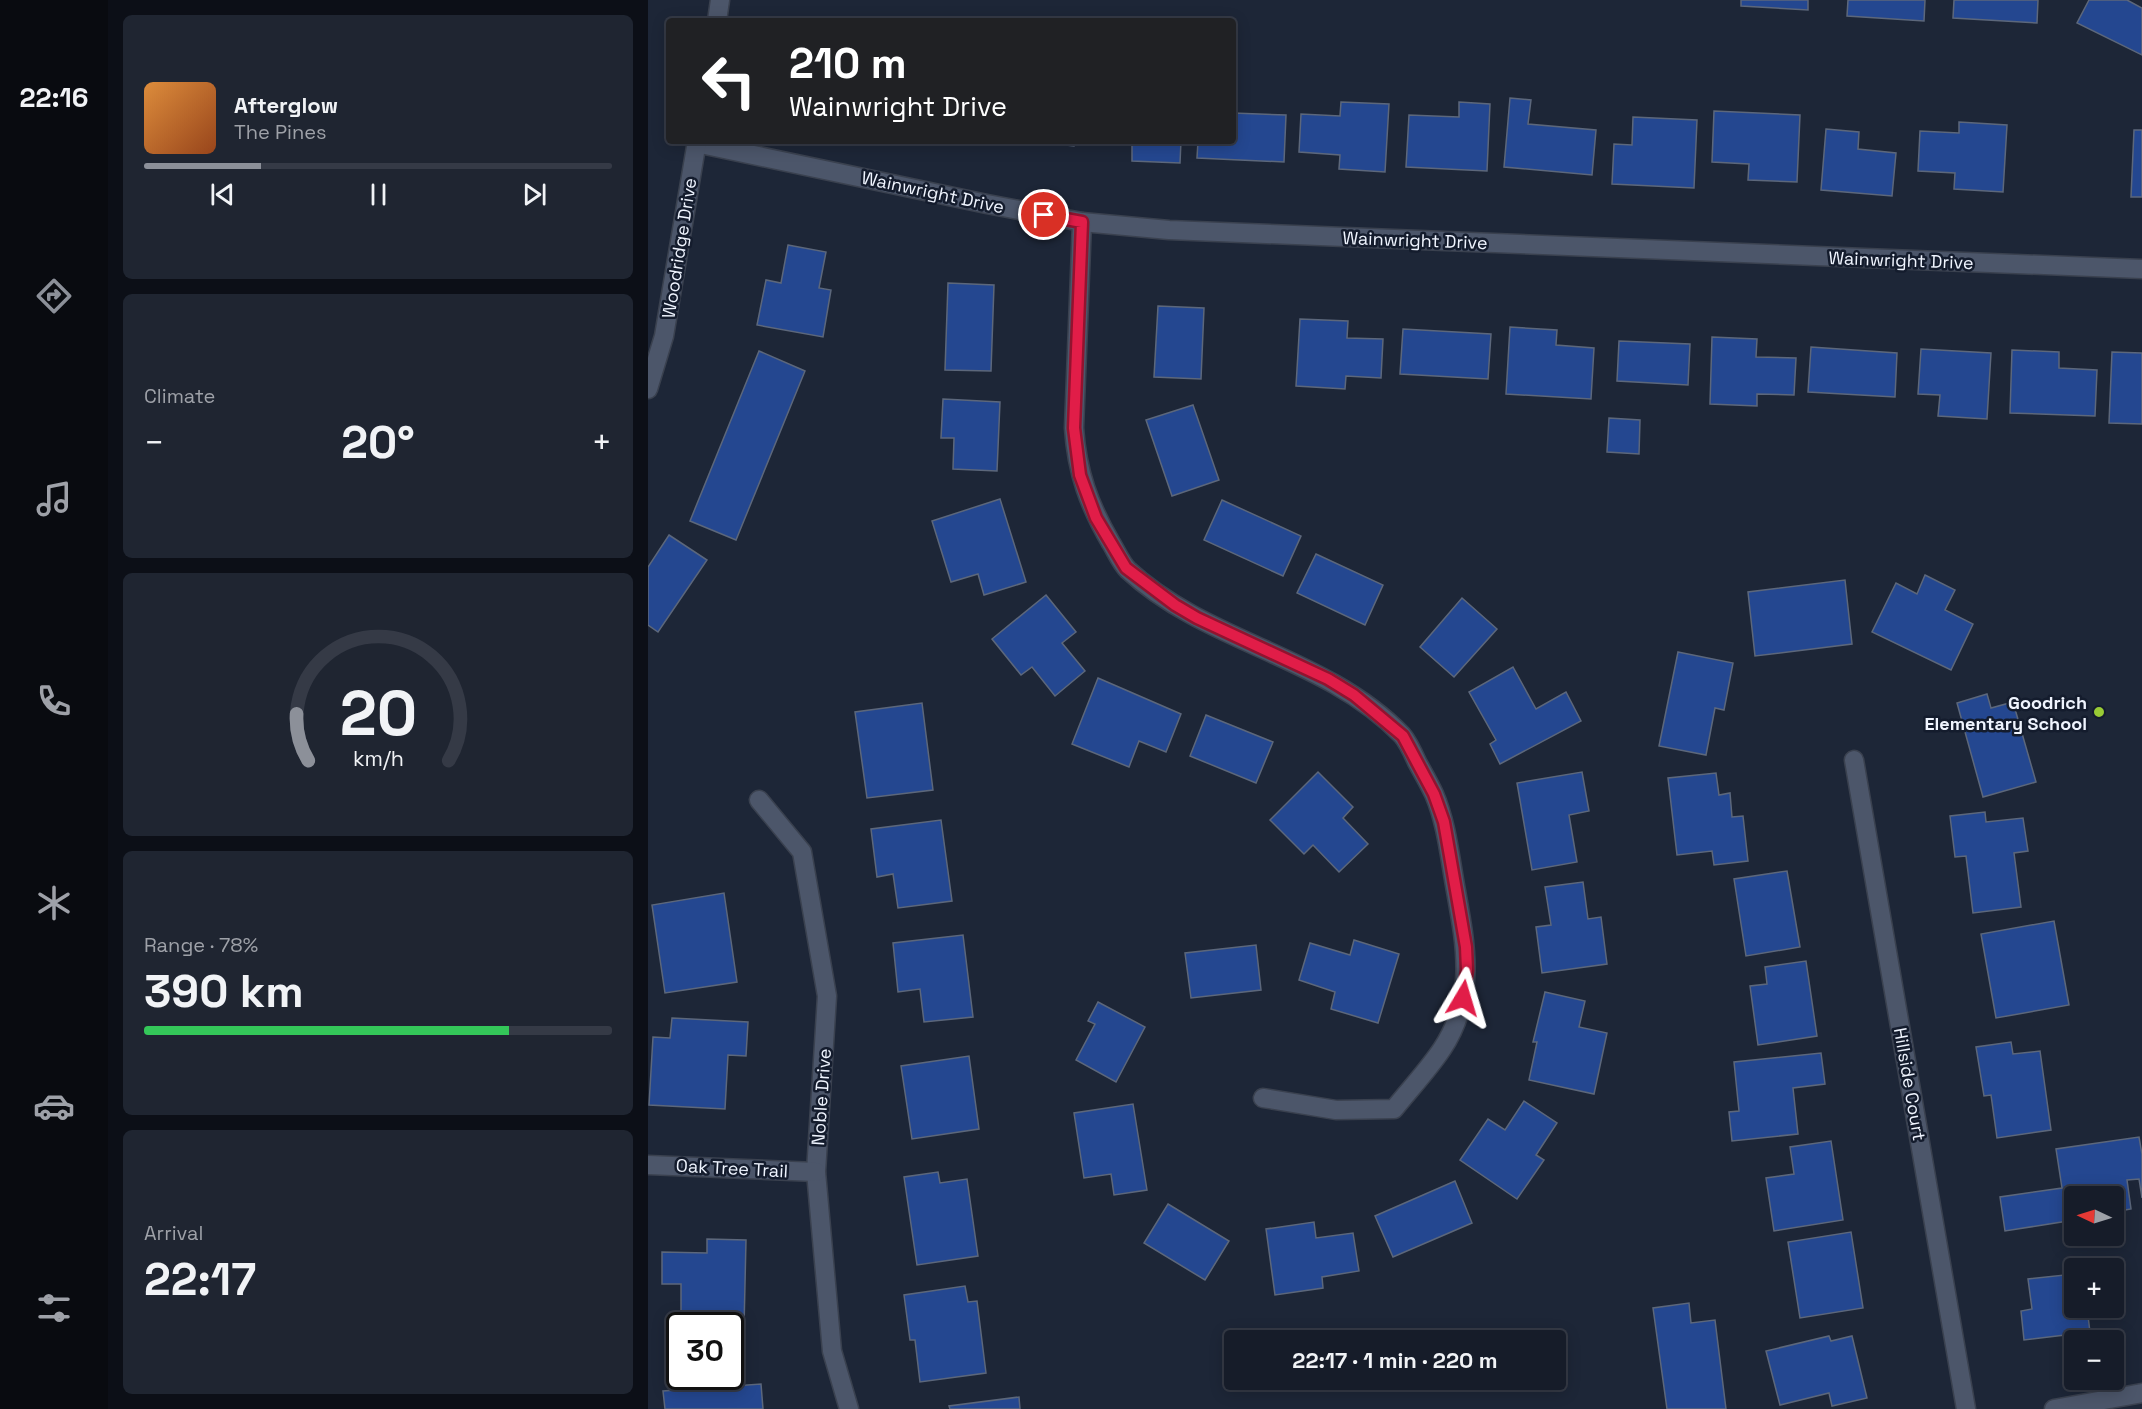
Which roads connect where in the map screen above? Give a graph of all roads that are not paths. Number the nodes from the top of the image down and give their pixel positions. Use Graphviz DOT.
graph roads {
  1 [pos="720,0"];
  2 [pos="717,18"];
  3 [pos="696,144"];
  4 [pos="705,144"];
  5 [pos="1082,222"];
  6 [pos="2142,269"];
  7 [pos="648,389"];
  8 [pos="1854,760"];
  9 [pos="759,800"];
  10 [pos="1263,1098"];
  11 [pos="648,1165"];
  12 [pos="816,1172"];
  13 [pos="2142,1393"];
  14 [pos="849,1409"];
  15 [pos="1966,1409"];
  16 [pos="2054,1409"];
  1 -- 2 [label="street"];
  3 -- 7 [label="street, Woodridge Drive"];
  4 -- 5 [label="street, Wainwright Drive"];
  5 -- 6 [label="street, Wainwright Drive"];
  5 -- 10 [label="street"];
  8 -- 15 [label="street, Hillside Court"];
  9 -- 12 [label="street, Noble Drive"];
  11 -- 12 [label="street, Oak Tree Trail"];
  12 -- 14 [label="street, Noble Drive"];
  13 -- 16 [label="street"];
}
